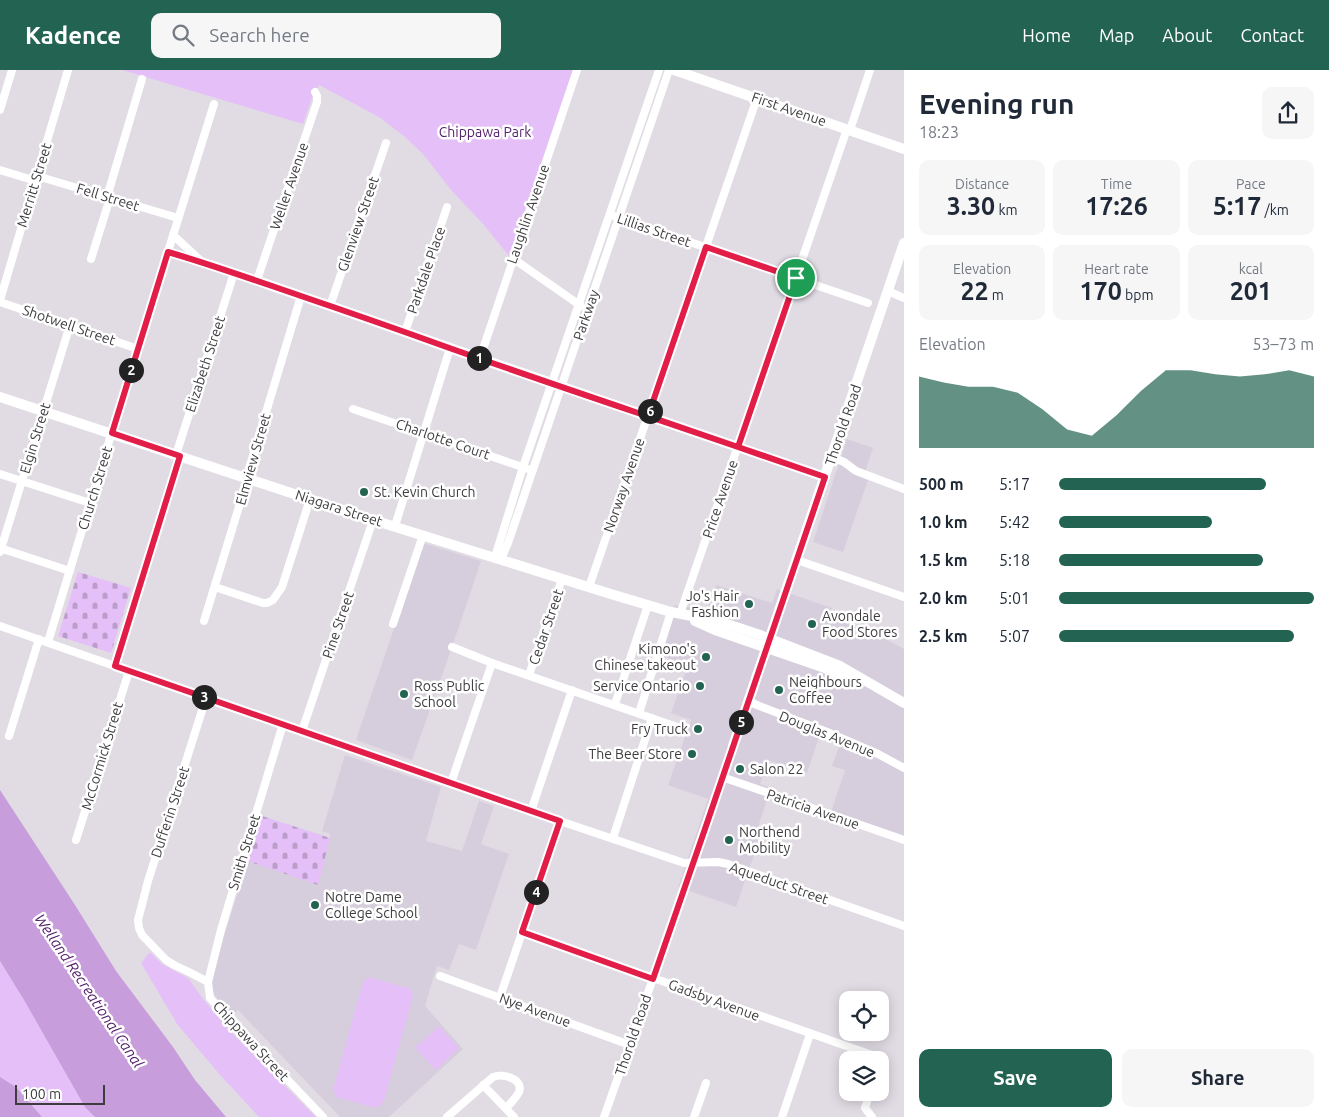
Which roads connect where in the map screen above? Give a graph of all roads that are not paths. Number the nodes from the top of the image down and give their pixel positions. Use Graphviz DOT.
graph roads {
  1 [pos="12,70"];
  2 [pos="68,70"];
  3 [pos="577,70"];
  4 [pos="659,70"];
  5 [pos="670,70"];
  6 [pos="674,70"];
  7 [pos="870,70"];
  8 [pos="142,79"];
  9 [pos="315,92"];
  10 [pos="757,98"];
  11 [pos="214,104"];
  12 [pos="0,110"];
  13 [pos="848,129"];
  14 [pos="386,143"];
  15 [pos="634,144"];
  16 [pos="643,146"];
  17 [pos="904,149"];
  18 [pos="0,170"];
  19 [pos="36,179"];
  20 [pos="108,197"];
  21 [pos="448,207"];
  22 [pos="610,214"];
  23 [pos="619,217"];
  24 [pos="178,218"];
  25 [pos="173,235"];
  26 [pos="904,243"];
  27 [pos="706,247"];
  28 [pos="168,252"];
  29 [pos="91,259"];
  30 [pos="512,260"];
  31 [pos="204,262"];
  32 [pos="234,273"];
  33 [pos="796,278"];
  34 [pos="257,280"];
  35 [pos="888,292"];
  36 [pos="301,296"];
  37 [pos="904,298"];
  38 [pos="0,301"];
  39 [pos="868,303"];
  40 [pos="579,305"];
  41 [pos="330,306"];
  42 [pos="588,308"];
  43 [pos="70,325"];
  44 [pos="405,332"];
  45 [pos="450,348"];
  46 [pos="138,349"];
  47 [pos="480,358"];
  48 [pos="552,383"];
  49 [pos="561,386"];
  50 [pos="0,397"];
  51 [pos="352,409"];
  52 [pos="42,411"];
  53 [pos="648,416"];
  54 [pos="424,432"];
  55 [pos="112,433"];
  56 [pos="738,447"];
  57 [pos="178,455"];
  58 [pos="832,457"];
  59 [pos="523,467"];
  60 [pos="532,470"];
  61 [pos="0,474"];
  62 [pos="825,477"];
  63 [pos="247,478"];
  64 [pos="22,481"];
  65 [pos="904,489"];
  66 [pos="310,499"];
  67 [pos="90,503"];
  68 [pos="373,520"];
  69 [pos="394,526"];
  70 [pos="423,535"];
  71 [pos="0,550"];
  72 [pos="498,558"];
  73 [pos="797,560"];
  74 [pos="70,571"];
  75 [pos="562,579"];
  76 [pos="215,587"];
  77 [pos="589,587"];
  78 [pos="904,597"];
  79 [pos="648,605"];
  80 [pos="676,613"];
  81 [pos="204,621"];
  82 [pos="393,624"];
  83 [pos="0,626"];
  84 [pos="39,640"];
  85 [pos="48,642"];
  86 [pos="768,643"];
  87 [pos="452,647"];
  88 [pos="492,663"];
  89 [pos="115,666"];
  90 [pos="129,671"];
  91 [pos="529,675"];
  92 [pos="572,690"];
  93 [pos="206,698"];
  94 [pos="748,701"];
  95 [pos="904,703"];
  96 [pos="615,704"];
  97 [pos="639,713"];
  98 [pos="652,718"];
  99 [pos="283,724"];
  100 [pos="683,729"];
  101 [pos="302,731"];
  102 [pos="9,736"];
  103 [pos="733,746"];
  104 [pos="904,768"];
  105 [pos="722,777"];
  106 [pos="452,783"];
  107 [pos="531,811"];
  108 [pos="560,821"];
  109 [pos="612,838"];
  110 [pos="76,840"];
  111 [pos="904,840"];
  112 [pos="694,862"];
  113 [pos="904,926"];
  114 [pos="522,932"];
  115 [pos="440,976"];
  116 [pos="653,979"];
  117 [pos="208,982"];
  118 [pos="500,997"];
  119 [pos="810,1034"];
  120 [pos="630,1045"];
  121 [pos="860,1051"];
  122 [pos="706,1083"];
  123 [pos="483,1085"];
  124 [pos="867,1101"];
  125 [pos="506,1108"];
  126 [pos="607,1116"];
  127 [pos="323,1117"];
  128 [pos="446,1117"];
  129 [pos="514,1117"];
  130 [pos="694,1117"];
  131 [pos="782,1117"];
  132 [pos="872,1117"];
  1 -- 12 [label="street"];
  2 -- 19 [label="street, Merritt Street"];
  3 -- 30 [label="street, Laughlin Avenue"];
  4 -- 15 [label="street, Parkway"];
  5 -- 16 [label="street, Parkway"];
  6 -- 10 [label="main road, First Avenue"];
  7 -- 13 [label="street, Price Avenue"];
  8 -- 20 [label="street"];
  9 -- 34 [label="street, Weller Avenue"];
  10 -- 13 [label="main road, First Avenue"];
  10 -- 27 [label="street, Norway Avenue"];
  11 -- 24 [label="street, Church Street"];
  13 -- 17 [label="main road, First Avenue"];
  13 -- 33 [label="street, Price Avenue"];
  14 -- 41 [label="street, Glenview Street"];
  15 -- 16 [label="street"];
  15 -- 22 [label="street, Parkway"];
  16 -- 23 [label="street, Parkway"];
  18 -- 19 [label="street, Fell Street"];
  19 -- 20 [label="street, Fell Street"];
  19 -- 38 [label="street, Merritt Street"];
  20 -- 24 [label="street, Fell Street"];
  20 -- 29 [label="street"];
  21 -- 44 [label="street, Parkdale Place"];
  22 -- 23 [label="street, Lillias Street"];
  22 -- 40 [label="street, Parkway"];
  23 -- 27 [label="street, Lillias Street"];
  23 -- 42 [label="street, Parkway"];
  24 -- 25 [label="street, Church Street"];
  25 -- 28 [label="street, Church Street"];
  25 -- 31 [label="street"];
  26 -- 35 [label="main road, Thorold Road"];
  27 -- 33 [label="street, Lillias Street"];
  27 -- 53 [label="street, Norway Avenue"];
  28 -- 31 [label="street"];
  28 -- 46 [label="street, Church Street"];
  30 -- 40 [label="street"];
  30 -- 47 [label="street, Laughlin Avenue"];
  31 -- 32 [label="street"];
  32 -- 34 [label="street"];
  32 -- 57 [label="street, Elizabeth Street"];
  33 -- 39 [label="street, Lillias Street"];
  33 -- 56 [label="street, Price Avenue"];
  34 -- 36 [label="street"];
  35 -- 37 [label="street"];
  35 -- 58 [label="main road, Thorold Road"];
  36 -- 41 [label="street"];
  36 -- 63 [label="street, Elmview Street"];
  38 -- 43 [label="street, Shotwell Street"];
  40 -- 42 [label="street"];
  40 -- 48 [label="street, Parkway"];
  41 -- 44 [label="street"];
  42 -- 49 [label="street, Parkway"];
  43 -- 46 [label="street, Shotwell Street"];
  43 -- 52 [label="street, Elgin Street"];
  44 -- 45 [label="street"];
  45 -- 47 [label="street"];
  45 -- 54 [label="street"];
  46 -- 55 [label="street, Church Street"];
  47 -- 48 [label="street"];
  48 -- 49 [label="street"];
  48 -- 59 [label="street, Parkway"];
  49 -- 53 [label="street"];
  49 -- 60 [label="street, Parkway"];
  50 -- 52 [label="main road, Niagara Street"];
  51 -- 54 [label="street, Charlotte Court"];
  52 -- 55 [label="main road, Niagara Street"];
  52 -- 64 [label="street, Elgin Street"];
  53 -- 56 [label="street"];
  53 -- 77 [label="street, Norway Avenue"];
  54 -- 59 [label="street, Charlotte Court"];
  54 -- 69 [label="street"];
  55 -- 57 [label="main road, Niagara Street"];
  55 -- 67 [label="street, Church Street"];
  56 -- 62 [label="street"];
  56 -- 80 [label="street, Price Avenue"];
  57 -- 63 [label="main road, Niagara Street"];
  57 -- 89 [label="street, Elizabeth Street"];
  58 -- 62 [label="main road, Thorold Road"];
  58 -- 65 [label="street"];
  59 -- 60 [label="street, Charlotte Court"];
  59 -- 72 [label="street, Parkway"];
  60 -- 72 [label="street, Parkway"];
  61 -- 64 [label="street"];
  62 -- 73 [label="main road, Thorold Road"];
  63 -- 66 [label="main road, Niagara Street"];
  63 -- 76 [label="street, Elmview Street"];
  64 -- 67 [label="street"];
  64 -- 71 [label="street, Elgin Street"];
  66 -- 68 [label="main road, Niagara Street"];
  66 -- 76 [label="street"];
  67 -- 74 [label="street, Church Street"];
  68 -- 69 [label="main road, Niagara Street"];
  68 -- 101 [label="street, Pine Street"];
  69 -- 70 [label="main road, Niagara Street"];
  70 -- 72 [label="main road, Niagara Street"];
  70 -- 82 [label="street"];
  71 -- 74 [label="street"];
  72 -- 75 [label="main road, Niagara Street"];
  73 -- 78 [label="street"];
  73 -- 86 [label="main road, Thorold Road"];
  74 -- 85 [label="street, Church Street"];
  75 -- 77 [label="main road, Niagara Street"];
  75 -- 91 [label="street, Cedar Street"];
  76 -- 81 [label="street, Elmview Street"];
  77 -- 79 [label="main road, Niagara Street"];
  79 -- 80 [label="main road, Niagara Street"];
  79 -- 96 [label="street"];
  80 -- 86 [label="main road, Niagara Street"];
  80 -- 97 [label="street, Price Avenue"];
  83 -- 84 [label="street, Aqueduct Street"];
  84 -- 85 [label="street, Aqueduct Street"];
  84 -- 102 [label="street"];
  85 -- 89 [label="street, Aqueduct Street"];
  86 -- 94 [label="main road, Thorold Road"];
  86 -- 95 [label="main road, Niagara Street"];
  87 -- 88 [label="street"];
  88 -- 91 [label="street"];
  88 -- 106 [label="street"];
  89 -- 90 [label="street, Aqueduct Street"];
  90 -- 93 [label="street, Aqueduct Street"];
  90 -- 110 [label="street, McCormick Street"];
  91 -- 92 [label="street"];
  92 -- 96 [label="street"];
  92 -- 107 [label="street"];
  93 -- 99 [label="street, Aqueduct Street"];
  93 -- 117 [label="street, Dufferin Street"];
  94 -- 103 [label="main road, Thorold Road"];
  94 -- 104 [label="street, Douglas Avenue"];
  96 -- 97 [label="street"];
  97 -- 98 [label="street"];
  98 -- 100 [label="street"];
  98 -- 109 [label="street"];
  99 -- 101 [label="street, Aqueduct Street"];
  99 -- 117 [label="street, Smith Street"];
  101 -- 106 [label="street, Aqueduct Street"];
  103 -- 105 [label="street, Thorold Road"];
  105 -- 111 [label="street, Patricia Avenue"];
  105 -- 112 [label="street, Thorold Road"];
  106 -- 107 [label="street, Aqueduct Street"];
  107 -- 108 [label="street, Aqueduct Street"];
  108 -- 109 [label="street, Aqueduct Street"];
  108 -- 114 [label="street"];
  109 -- 112 [label="street, Aqueduct Street"];
  112 -- 113 [label="street, Aqueduct Street"];
  112 -- 116 [label="street, Thorold Road"];
  114 -- 116 [label="street, Gadsby Avenue"];
  114 -- 118 [label="street"];
  115 -- 118 [label="street, Nye Avenue"];
  116 -- 119 [label="street, Gadsby Avenue"];
  116 -- 120 [label="street, Thorold Road"];
  117 -- 127 [label="street, Chippawa Street"];
  118 -- 120 [label="street, Nye Avenue"];
  119 -- 121 [label="street, Gadsby Avenue"];
  119 -- 131 [label="street"];
  120 -- 126 [label="street, Thorold Road"];
  122 -- 130 [label="street"];
  123 -- 125 [label="street"];
  123 -- 125 [label="street"];
  123 -- 128 [label="street"];
  124 -- 132 [label="street"];
  125 -- 129 [label="street"];
}
